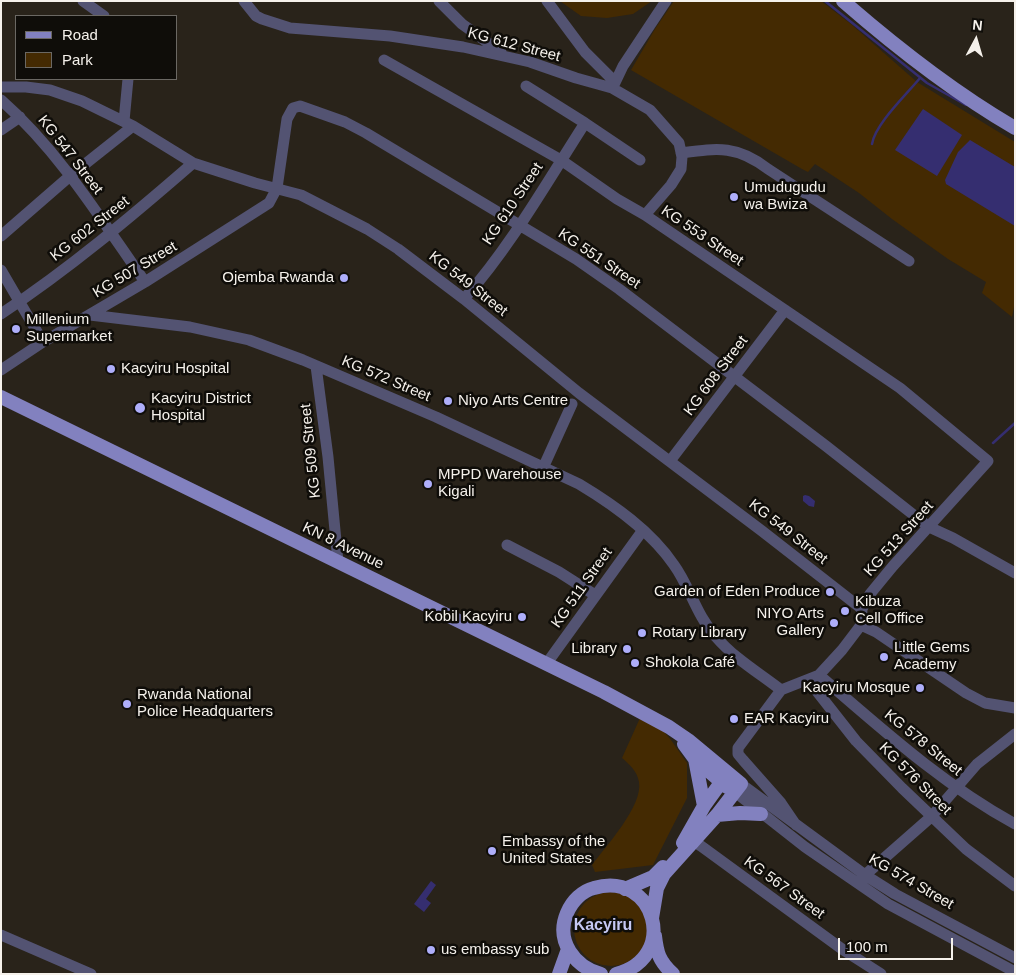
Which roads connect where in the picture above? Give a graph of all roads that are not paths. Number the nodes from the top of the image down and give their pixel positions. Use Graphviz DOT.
graph roads {
  1 [pos="83,1"];
  2 [pos="244,1"];
  3 [pos="439,1"];
  4 [pos="547,1"];
  5 [pos="666,1"];
  6 [pos="843,1"];
  7 [pos="103,15"];
  8 [pos="506,55"];
  9 [pos="384,60"];
  10 [pos="128,80"];
  11 [pos="614,85"];
  12 [pos="526,86"];
  13 [pos="1,87"];
  14 [pos="1,100"];
  15 [pos="20,117"];
  16 [pos="584,123"];
  17 [pos="128,124"];
  18 [pos="1015,128"];
  19 [pos="1,130"];
  20 [pos="681,153"];
  21 [pos="561,160"];
  22 [pos="640,160"];
  23 [pos="193,163"];
  24 [pos="70,176"];
  25 [pos="277,188"];
  26 [pos="645,215"];
  27 [pos="519,226"];
  28 [pos="110,233"];
  29 [pos="1,236"];
  30 [pos="909,261"];
  31 [pos="1,270"];
  32 [pos="145,282"];
  33 [pos="6,288"];
  34 [pos="464,299"];
  35 [pos="20,301"];
  36 [pos="785,310"];
  37 [pos="1,314"];
  38 [pos="90,315"];
  39 [pos="43,342"];
  40 [pos="316,366"];
  41 [pos="1,370"];
  42 [pos="734,377"];
  43 [pos="1,397"];
  44 [pos="572,404"];
  45 [pos="670,461"];
  46 [pos="988,461"];
  47 [pos="543,468"];
  48 [pos="929,527"];
  49 [pos="643,530"];
  50 [pos="507,545"];
  51 [pos="338,562"];
  52 [pos="1015,573"];
  53 [pos="595,595"];
  54 [pos="862,609"];
  55 [pos="861,625"];
  56 [pos="547,663"];
  57 [pos="819,676"];
  58 [pos="808,680"];
  59 [pos="781,690"];
  60 [pos="1015,708"];
  61 [pos="669,727"];
  62 [pos="1015,734"];
  63 [pos="695,759"];
  64 [pos="724,778"];
  65 [pos="738,788"];
  66 [pos="956,788"];
  67 [pos="704,806"];
  68 [pos="761,814"];
  69 [pos="718,815"];
  70 [pos="931,817"];
  71 [pos="1015,824"];
  72 [pos="796,825"];
  73 [pos="691,839"];
  74 [pos="865,875"];
  75 [pos="1015,886"];
  76 [pos="625,889"];
  77 [pos="892,899"];
  78 [pos="653,923"];
  79 [pos="1,935"];
  80 [pos="988,942"];
  81 [pos="568,949"];
  82 [pos="983,954"];
  83 [pos="1015,958"];
  84 [pos="1015,972"];
  85 [pos="593,973"];
  86 [pos="625,973"];
  87 [pos="91,974"];
  88 [pos="559,974"];
  89 [pos="673,974"];
  90 [pos="881,974"];
  1 -- 7 [label="street"];
  2 -- 8 [label="street, KG 612 Street"];
  3 -- 8 [label="street"];
  4 -- 11 [label="street"];
  5 -- 11 [label="street"];
  6 -- 18 [label="main road"];
  8 -- 11 [label="street, KG 612 Street"];
  9 -- 21 [label="street, KG 553 Street"];
  10 -- 17 [label="street"];
  11 -- 20 [label="street, KG 612 Street"];
  12 -- 16 [label="street"];
  13 -- 17 [label="street, KG 549 Street"];
  14 -- 15 [label="street, KG 547 Street"];
  15 -- 19 [label="street"];
  15 -- 24 [label="street, KG 547 Street"];
  16 -- 21 [label="street, KG 610 Street"];
  16 -- 22 [label="street"];
  17 -- 23 [label="street, KG 549 Street"];
  17 -- 24 [label="street"];
  20 -- 26 [label="street"];
  20 -- 30 [label="street"];
  21 -- 26 [label="street, KG 553 Street"];
  21 -- 27 [label="street, KG 610 Street"];
  23 -- 25 [label="street, KG 549 Street"];
  23 -- 28 [label="street, KG 602 Street"];
  24 -- 28 [label="street, KG 547 Street"];
  24 -- 29 [label="street"];
  25 -- 27 [label="street, KG 551 Street"];
  25 -- 32 [label="street, KG 507 Street"];
  25 -- 34 [label="street, KG 549 Street"];
  26 -- 36 [label="street, KG 553 Street"];
  27 -- 34 [label="street, KG 610 Street"];
  27 -- 42 [label="street, KG 551 Street"];
  28 -- 32 [label="street, KG 547 Street"];
  28 -- 35 [label="street, KG 602 Street"];
  31 -- 33 [label="street"];
  32 -- 38 [label="street, KG 507 Street"];
  33 -- 35 [label="street"];
  34 -- 45 [label="street, KG 549 Street"];
  35 -- 37 [label="street, KG 602 Street"];
  35 -- 39 [label="street"];
  36 -- 42 [label="street, KG 608 Street"];
  36 -- 46 [label="street, KG 553 Street"];
  38 -- 39 [label="street, KG 507 Street"];
  38 -- 40 [label="street, KG 572 Street"];
  39 -- 41 [label="street, KG 507 Street"];
  40 -- 47 [label="street, KG 572 Street"];
  40 -- 51 [label="street, KG 509 Street"];
  42 -- 45 [label="street, KG 608 Street"];
  42 -- 48 [label="street, KG 551 Street"];
  43 -- 51 [label="main road, KN 8 Avenue"];
  44 -- 47 [label="street"];
  45 -- 54 [label="street, KG 549 Street"];
  46 -- 48 [label="street, KG 513 Street"];
  47 -- 49 [label="street, KG 572 Street"];
  48 -- 52 [label="street, KG 551 Street"];
  48 -- 54 [label="street, KG 513 Street"];
  49 -- 53 [label="street, KG 511 Street"];
  49 -- 59 [label="street, KG 572 Street"];
  50 -- 53 [label="street"];
  51 -- 56 [label="main road, KN 8 Avenue"];
  53 -- 56 [label="street, KG 511 Street"];
  54 -- 55 [label="street, KG 513 Street"];
  55 -- 57 [label="street"];
  55 -- 60 [label="street"];
  56 -- 61 [label="main road, KN 8 Avenue"];
  57 -- 58 [label="street"];
  57 -- 66 [label="street, KG 578 Street"];
  58 -- 59 [label="street"];
  58 -- 70 [label="street, KG 576 Street"];
  59 -- 72 [label="street, KG 574 Street"];
  61 -- 63 [label="main road, KN 8 Avenue"];
  61 -- 64 [label="main road, KN 8 Avenue"];
  62 -- 66 [label="street"];
  63 -- 64 [label="main road, KN 8 Avenue"];
  63 -- 67 [label="main road"];
  64 -- 65 [label="main road"];
  64 -- 67 [label="main road"];
  65 -- 68 [label="street"];
  65 -- 69 [label="main road"];
  65 -- 72 [label="street, KG 574 Street"];
  66 -- 70 [label="street"];
  66 -- 71 [label="street, KG 578 Street"];
  67 -- 73 [label="main road"];
  68 -- 69 [label="main road"];
  68 -- 77 [label="street"];
  69 -- 73 [label="main road"];
  70 -- 74 [label="street"];
  70 -- 75 [label="street, KG 576 Street"];
  72 -- 74 [label="street, KG 574 Street"];
  73 -- 76 [label="main road"];
  73 -- 78 [label="main road"];
  73 -- 90 [label="street, KG 567 Street"];
  74 -- 77 [label="street, KG 574 Street"];
  76 -- 78 [label="main road"];
  76 -- 81 [label="main road"];
  77 -- 80 [label="street, KG 574 Street"];
  77 -- 82 [label="street"];
  78 -- 86 [label="main road"];
  78 -- 89 [label="main road"];
  79 -- 87 [label="street"];
  80 -- 82 [label="street"];
  80 -- 83 [label="street, KG 574 Street"];
  81 -- 85 [label="main road"];
  81 -- 88 [label="main road"];
  82 -- 84 [label="street"];
}
